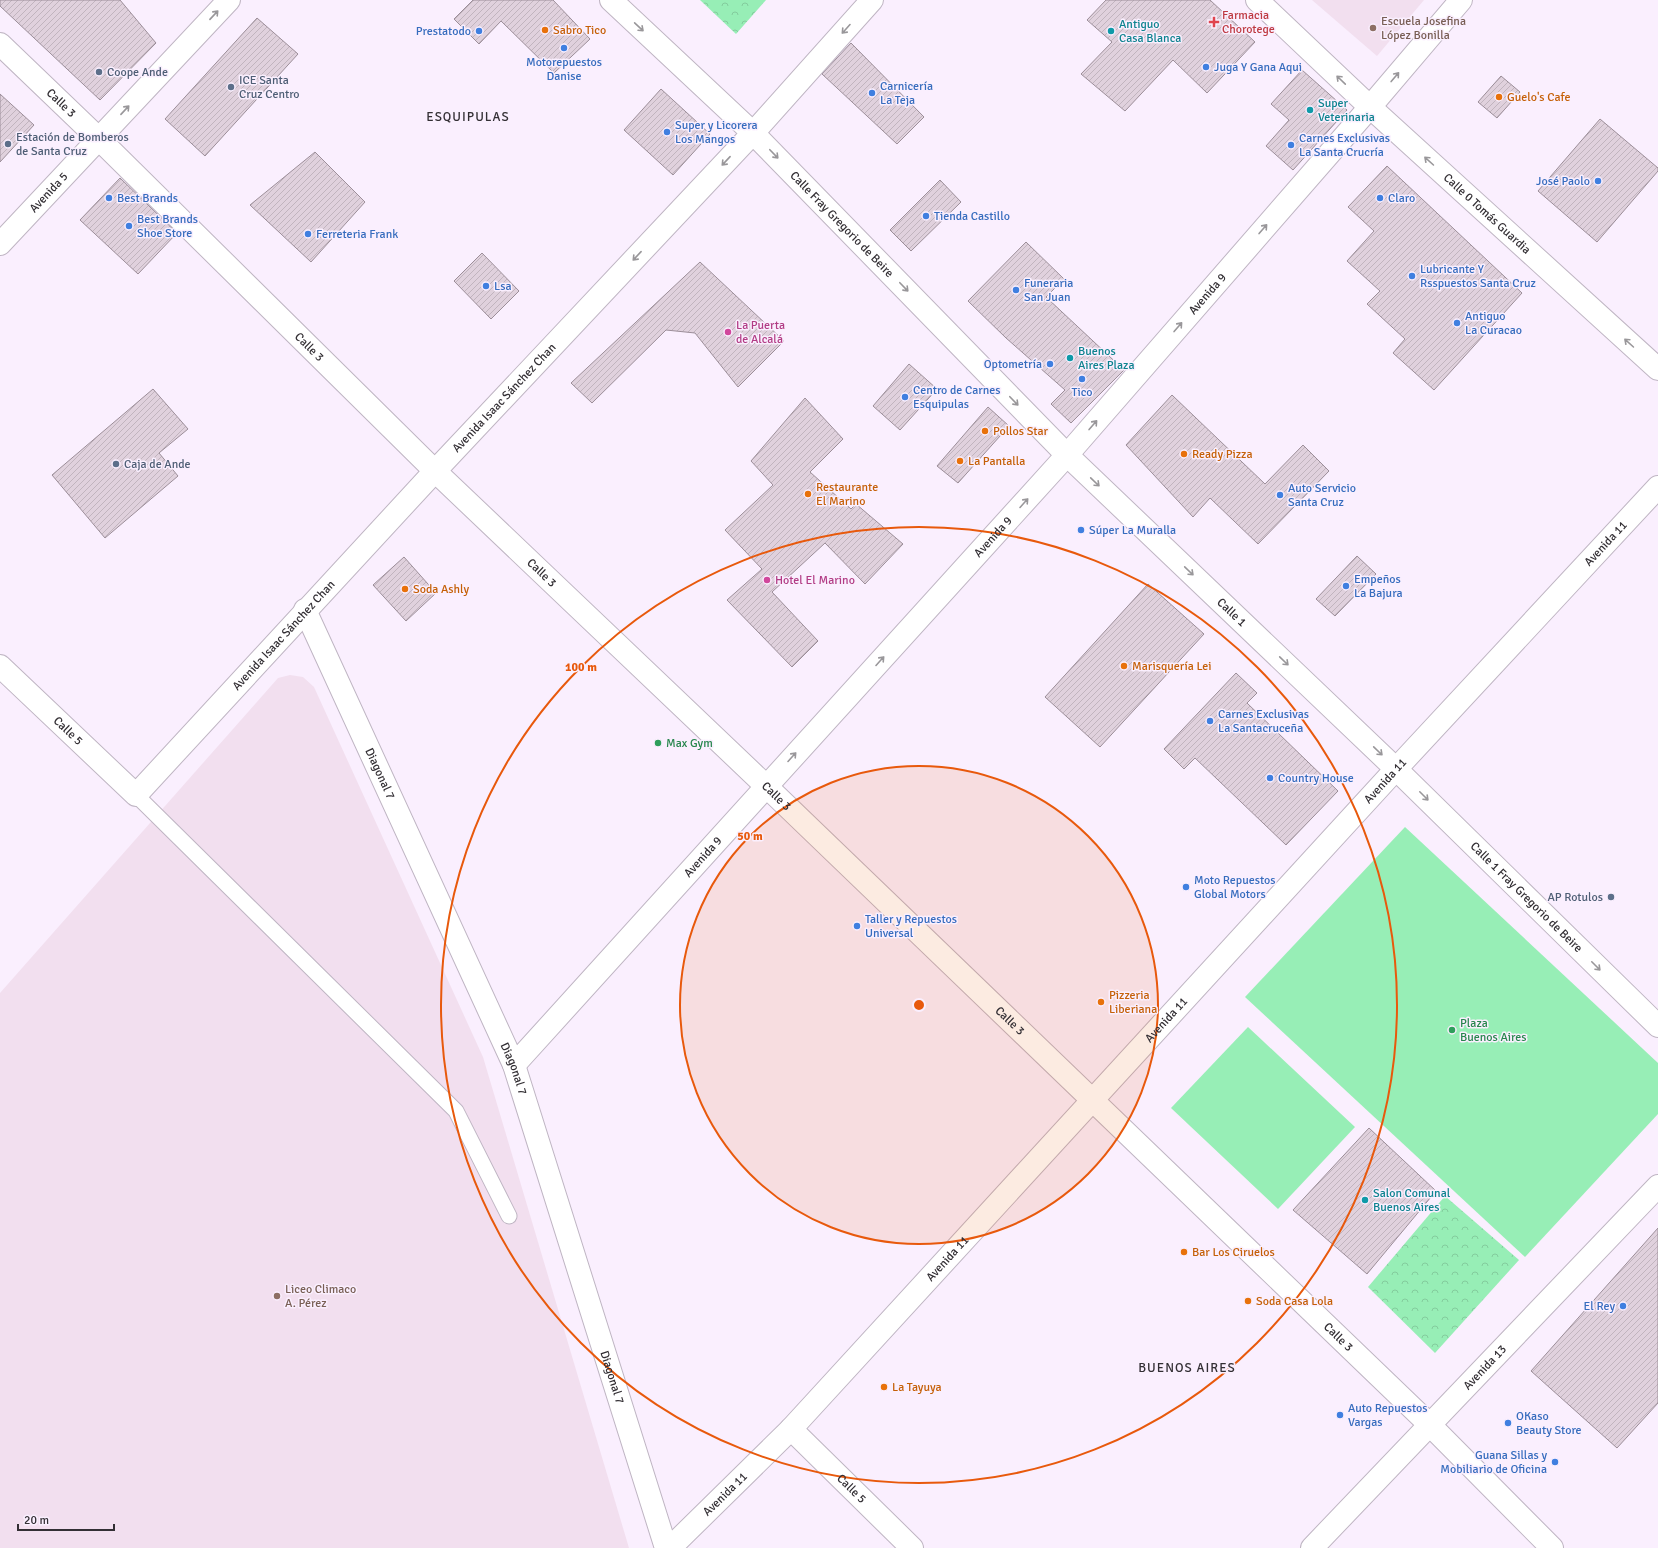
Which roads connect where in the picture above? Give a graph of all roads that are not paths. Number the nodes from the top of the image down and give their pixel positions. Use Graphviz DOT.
graph roads {
  1 [pos="229,0"];
  2 [pos="611,0"];
  3 [pos="872,0"];
  4 [pos="1258,0"];
  5 [pos="1461,0"];
  6 [pos="0,44"];
  7 [pos="1370,107"];
  8 [pos="753,133"];
  9 [pos="98,138"];
  10 [pos="0,244"];
  11 [pos="1658,369"];
  12 [pos="1067,455"];
  13 [pos="435,471"];
  14 [pos="1658,487"];
  15 [pos="305,610"];
  16 [pos="0,666"];
  17 [pos="1396,768"];
  18 [pos="766,786"];
  19 [pos="136,795"];
  20 [pos="1658,1026"];
  21 [pos="514,1065"];
  22 [pos="1093,1100"];
  23 [pos="1658,1186"];
  24 [pos="509,1216"];
  25 [pos="1430,1424"];
  26 [pos="791,1429"];
  27 [pos="666,1548"];
  28 [pos="670,1548"];
  29 [pos="912,1548"];
  30 [pos="1312,1548"];
  31 [pos="1552,1548"];
  9 -- 1 [label="street, Avenida 5, one-way"];
  2 -- 8 [label="street, Calle Fray Gregorio de Beire, one-way"];
  3 -- 8 [label="street, Avenida Isaac Sánchez Chan, one-way"];
  7 -- 4 [label="street, Calle 0 Tomás Guardia, one-way"];
  7 -- 5 [label="street, Avenida 9, one-way"];
  6 -- 9 [label="street, Calle 3"];
  11 -- 7 [label="street, Calle 0 Tomás Guardia, one-way"];
  12 -- 7 [label="street, Avenida 9, one-way"];
  8 -- 12 [label="street, Calle Fray Gregorio de Beire, one-way"];
  8 -- 13 [label="street, Avenida Isaac Sánchez Chan, one-way"];
  9 -- 10 [label="street, Avenida 5"];
  9 -- 13 [label="street, Calle 3"];
  12 -- 17 [label="street, Calle 1, one-way"];
  18 -- 12 [label="street, Avenida 9, one-way"];
  13 -- 15 [label="street, Avenida Isaac Sánchez Chan"];
  13 -- 18 [label="street, Calle 3"];
  14 -- 17 [label="street, Avenida 11"];
  15 -- 19 [label="street, Avenida Isaac Sánchez Chan"];
  15 -- 21 [label="street, Diagonal 7"];
  16 -- 19 [label="street, Calle 5"];
  17 -- 20 [label="street, Calle 1 Fray Gregorio de Beire, one-way"];
  17 -- 22 [label="street, Avenida 11"];
  18 -- 21 [label="street, Avenida 9"];
  18 -- 22 [label="street, Calle 3"];
  19 -- 24 [label="lane"];
  21 -- 27 [label="street, Diagonal 7"];
  22 -- 25 [label="street, Calle 3"];
  22 -- 26 [label="street, Avenida 11"];
  23 -- 25 [label="street, Avenida 13"];
  25 -- 30 [label="street, Avenida 13"];
  25 -- 31 [label="street, Calle 3"];
  26 -- 28 [label="street, Avenida 11"];
  26 -- 29 [label="street, Calle 5"];
}
